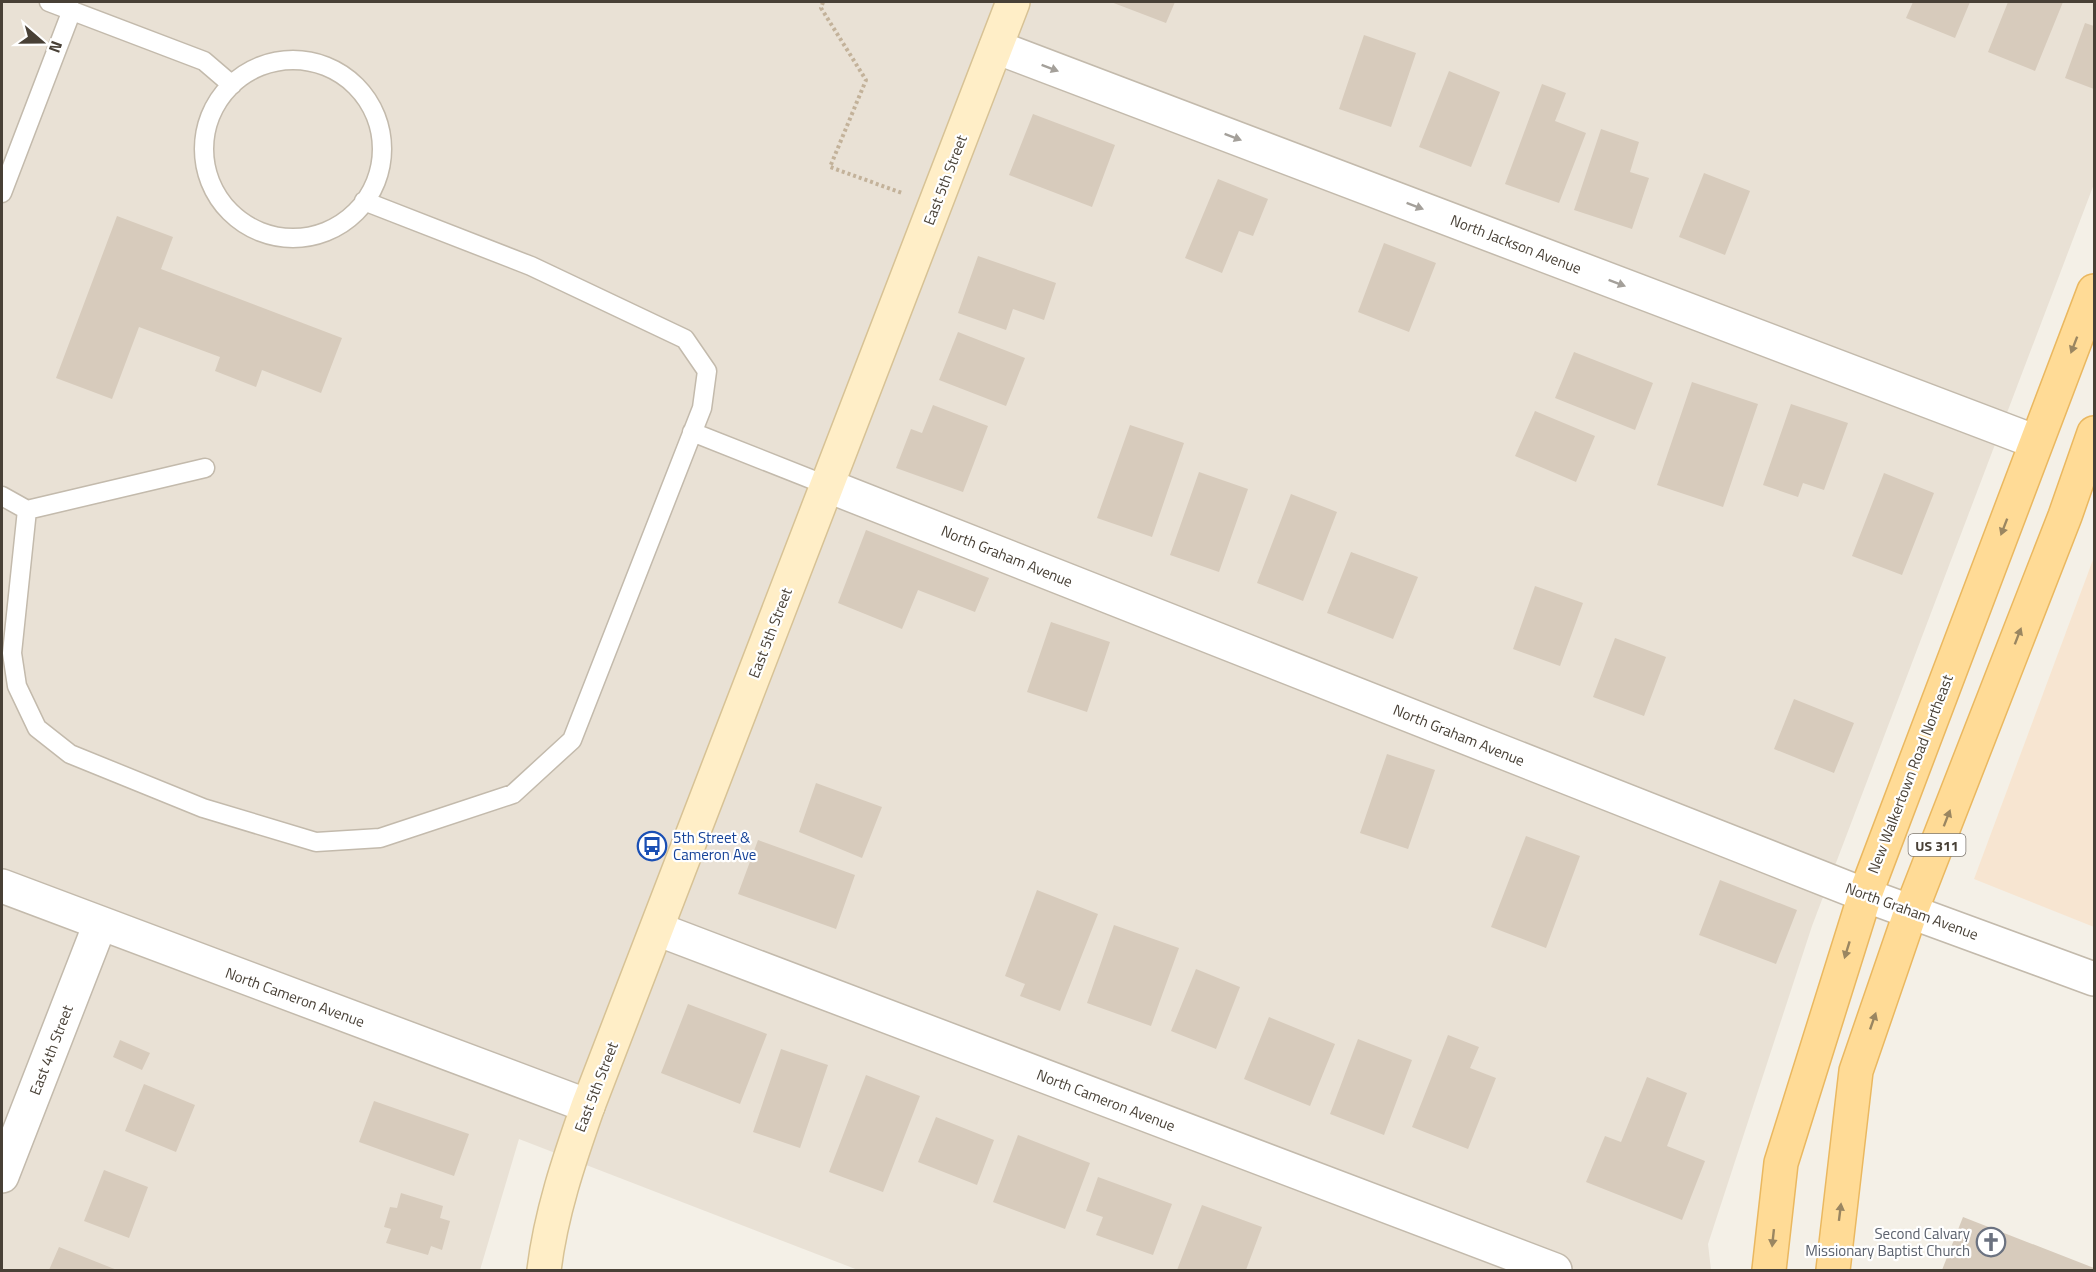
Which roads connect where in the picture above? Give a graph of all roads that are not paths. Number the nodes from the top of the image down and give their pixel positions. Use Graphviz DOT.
graph roads {
  1 [pos="49,2"];
  2 [pos="1013,2"];
  3 [pos="72,10"];
  4 [pos="996,47"];
  5 [pos="232,85"];
  6 [pos="2,193"];
  7 [pos="364,201"];
  8 [pos="2094,291"];
  9 [pos="692,432"];
  10 [pos="2094,433"];
  11 [pos="2036,442"];
  12 [pos="205,468"];
  13 [pos="826,485"];
  14 [pos="2,495"];
  15 [pos="27,510"];
  16 [pos="2,886"];
  17 [pos="1865,895"];
  18 [pos="1911,911"];
  19 [pos="100,924"];
  20 [pos="657,929"];
  21 [pos="2094,979"];
  22 [pos="588,1106"];
  23 [pos="2,1176"];
  24 [pos="544,1270"];
  25 [pos="1555,1270"];
  26 [pos="1769,1270"];
  27 [pos="1833,1270"];
  1 -- 3 [label="lane"];
  2 -- 4 [label="main road, East 5th Street"];
  3 -- 5 [label="lane"];
  3 -- 6 [label="lane"];
  4 -- 11 [label="street, North Jackson Avenue, one-way"];
  4 -- 13 [label="main road, East 5th Street"];
  5 -- 7 [label="lane"];
  5 -- 7 [label="lane"];
  7 -- 9 [label="lane"];
  8 -- 11 [label="main road, New Walkertown Road Northeast / US 311, one-way"];
  9 -- 13 [label="lane"];
  9 -- 15 [label="lane"];
  18 -- 10 [label="main road, US 311, one-way"];
  11 -- 17 [label="main road, New Walkertown Road Northeast / US 311, one-way"];
  12 -- 15 [label="lane"];
  13 -- 17 [label="street, North Graham Avenue"];
  13 -- 20 [label="main road, East 5th Street"];
  14 -- 15 [label="lane"];
  16 -- 19 [label="street, North Cameron Avenue"];
  17 -- 18 [label="street, North Graham Avenue"];
  17 -- 26 [label="main road, New Walkertown Road Northeast / US 311, one-way"];
  18 -- 21 [label="street, North Graham Avenue"];
  27 -- 18 [label="main road, US 311, one-way"];
  19 -- 22 [label="street, North Cameron Avenue"];
  19 -- 23 [label="street, East 4th Street"];
  20 -- 22 [label="main road, East 5th Street"];
  20 -- 25 [label="street, North Cameron Avenue"];
  22 -- 24 [label="main road, East 5th Street"];
}
